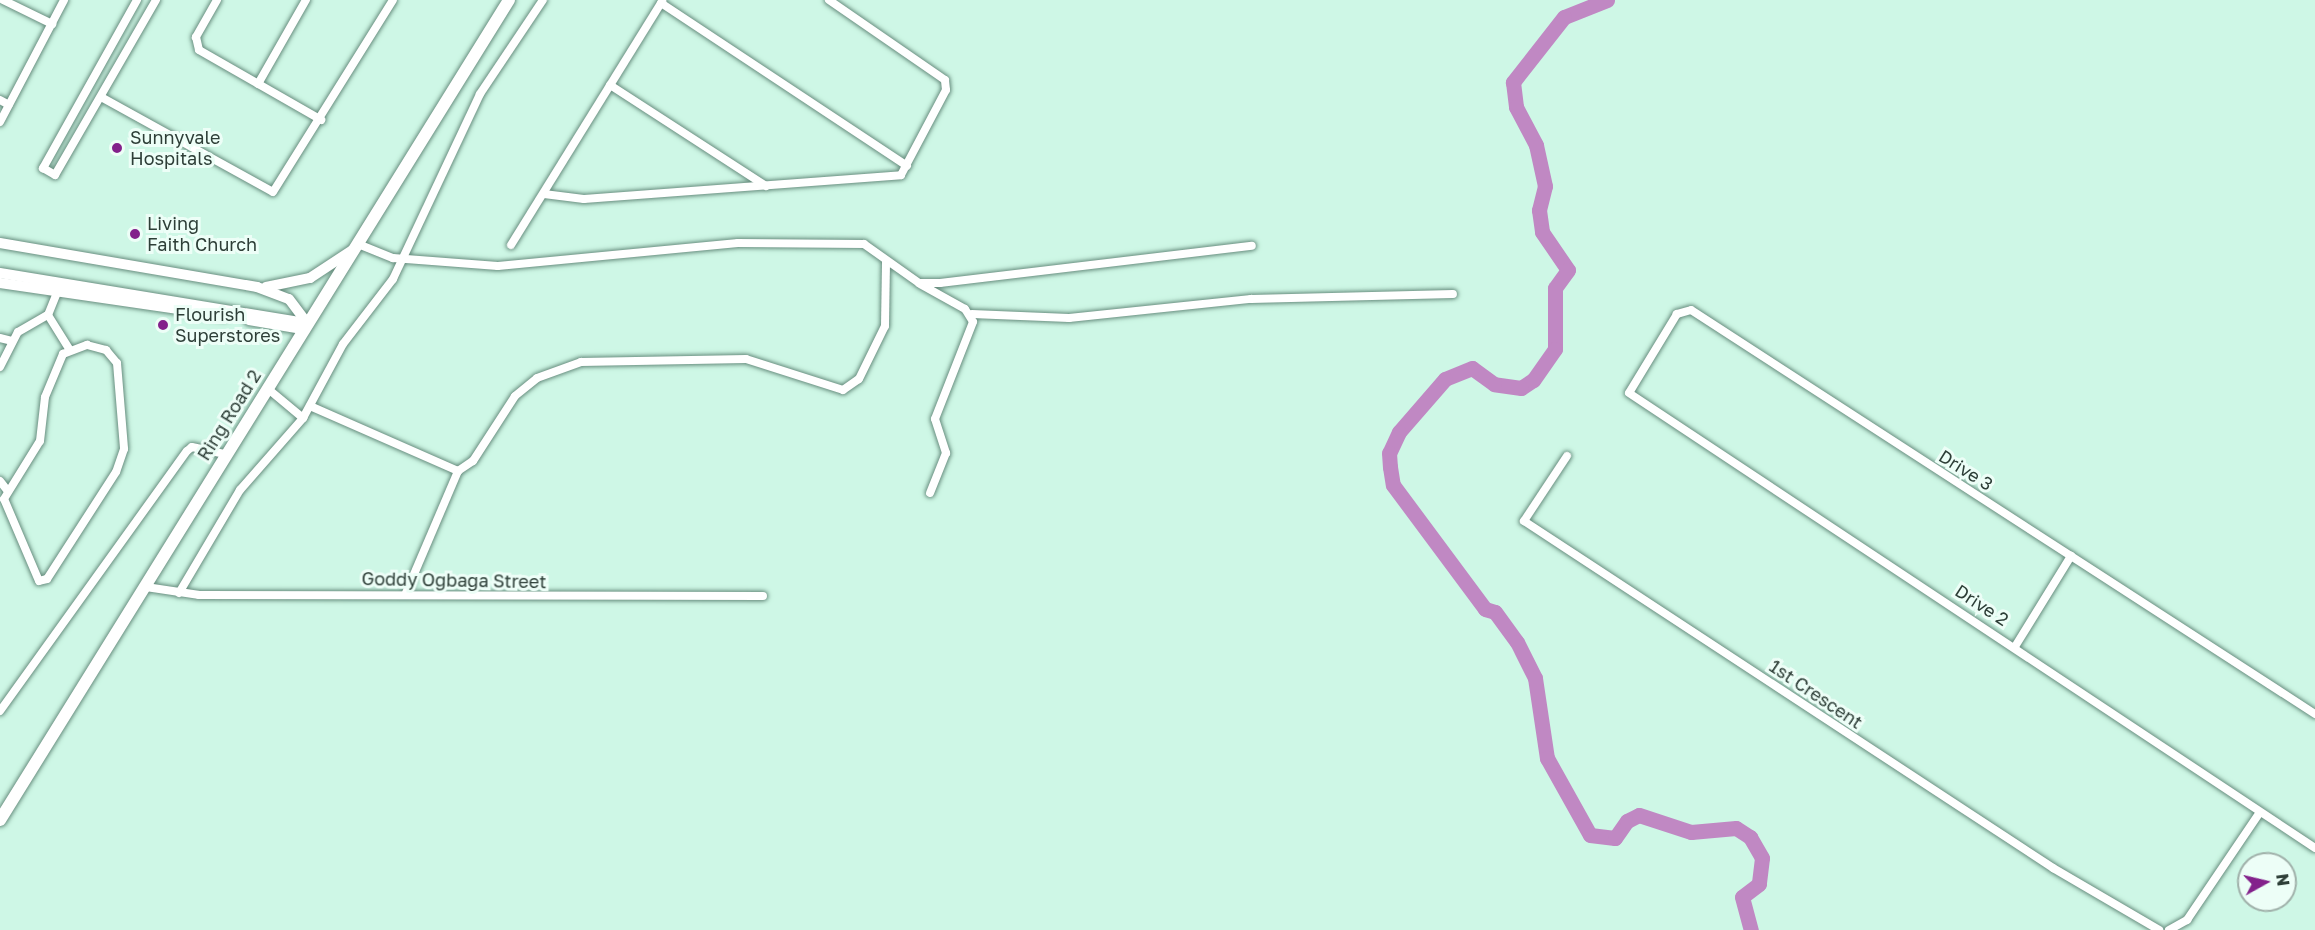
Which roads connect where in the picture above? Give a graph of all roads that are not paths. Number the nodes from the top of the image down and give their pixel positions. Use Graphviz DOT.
graph roads {
  1 [pos="3,0"];
  2 [pos="64,0"];
  3 [pos="137,0"];
  4 [pos="156,0"];
  5 [pos="217,0"];
  6 [pos="306,0"];
  7 [pos="393,0"];
  8 [pos="509,0"];
  9 [pos="543,0"];
  10 [pos="829,0"];
  11 [pos="662,2"];
  12 [pos="52,24"];
  13 [pos="258,84"];
  14 [pos="610,85"];
  15 [pos="101,97"];
  16 [pos="0,100"];
  17 [pos="9,105"];
  18 [pos="321,120"];
  19 [pos="0,122"];
  20 [pos="907,166"];
  21 [pos="766,186"];
  22 [pos="544,194"];
  23 [pos="0,243"];
  24 [pos="358,245"];
  25 [pos="511,245"];
  26 [pos="1252,246"];
  27 [pos="400,259"];
  28 [pos="886,261"];
  29 [pos="1,276"];
  30 [pos="16,282"];
  31 [pos="919,283"];
  32 [pos="256,287"];
  33 [pos="57,293"];
  34 [pos="1453,294"];
  35 [pos="972,314"];
  36 [pos="48,315"];
  37 [pos="305,326"];
  38 [pos="0,338"];
  39 [pos="12,341"];
  40 [pos="69,348"];
  41 [pos="0,367"];
  42 [pos="267,388"];
  43 [pos="1629,393"];
  44 [pos="310,406"];
  45 [pos="303,418"];
  46 [pos="225,454"];
  47 [pos="1567,456"];
  48 [pos="458,471"];
  49 [pos="0,481"];
  50 [pos="7,490"];
  51 [pos="930,493"];
  52 [pos="2071,556"];
  53 [pos="146,587"];
  54 [pos="179,593"];
  55 [pos="406,593"];
  56 [pos="762,596"];
  57 [pos="2016,645"];
  58 [pos="0,711"];
  59 [pos="2315,714"];
  60 [pos="2260,812"];
  61 [pos="0,820"];
  62 [pos="2315,848"];
  63 [pos="2160,930"];
  64 [pos="2169,930"];
  1 -- 12 [label="street"];
  2 -- 12 [label="street"];
  3 -- 15 [label="street"];
  4 -- 15 [label="street"];
  5 -- 13 [label="street"];
  6 -- 13 [label="street"];
  7 -- 18 [label="street"];
  8 -- 24 [label="main road, Ring Road 2"];
  9 -- 27 [label="street"];
  10 -- 20 [label="street"];
  11 -- 14 [label="street"];
  11 -- 20 [label="street"];
  12 -- 17 [label="street"];
  13 -- 18 [label="street"];
  14 -- 21 [label="street"];
  14 -- 22 [label="street"];
  15 -- 18 [label="street"];
  16 -- 17 [label="street"];
  17 -- 19 [label="street"];
  20 -- 21 [label="street"];
  21 -- 22 [label="street"];
  22 -- 25 [label="street"];
  23 -- 32 [label="street"];
  24 -- 27 [label="street"];
  24 -- 32 [label="street"];
  24 -- 37 [label="main road, Ring Road 2"];
  26 -- 31 [label="street"];
  27 -- 28 [label="street"];
  27 -- 44 [label="street"];
  28 -- 31 [label="street"];
  28 -- 48 [label="street"];
  29 -- 30 [label="street"];
  30 -- 33 [label="street"];
  30 -- 37 [label="street"];
  31 -- 35 [label="street"];
  32 -- 37 [label="street"];
  33 -- 36 [label="street"];
  33 -- 37 [label="street"];
  34 -- 35 [label="street"];
  35 -- 51 [label="street"];
  36 -- 39 [label="street"];
  36 -- 40 [label="street"];
  37 -- 42 [label="main road, Ring Road 2"];
  38 -- 39 [label="street"];
  39 -- 41 [label="street"];
  40 -- 50 [label="street"];
  40 -- 50 [label="street"];
  42 -- 45 [label="street"];
  42 -- 46 [label="main road, Ring Road 2"];
  43 -- 52 [label="street, Drive 3"];
  43 -- 57 [label="street, Drive 2"];
  44 -- 45 [label="street"];
  44 -- 48 [label="street"];
  45 -- 54 [label="street"];
  46 -- 53 [label="main road, Ring Road 2"];
  46 -- 58 [label="street"];
  47 -- 63 [label="street, 1st Crescent"];
  48 -- 55 [label="street"];
  49 -- 50 [label="street"];
  52 -- 57 [label="street"];
  52 -- 59 [label="street, Drive 3"];
  53 -- 54 [label="street, Goddy Ogbaga Street"];
  53 -- 61 [label="main road, Ring Road 2"];
  54 -- 55 [label="street, Goddy Ogbaga Street"];
  55 -- 56 [label="street, Goddy Ogbaga Street"];
  57 -- 60 [label="street, Drive 2"];
  60 -- 62 [label="street, Drive 2"];
  60 -- 64 [label="street"];
}
